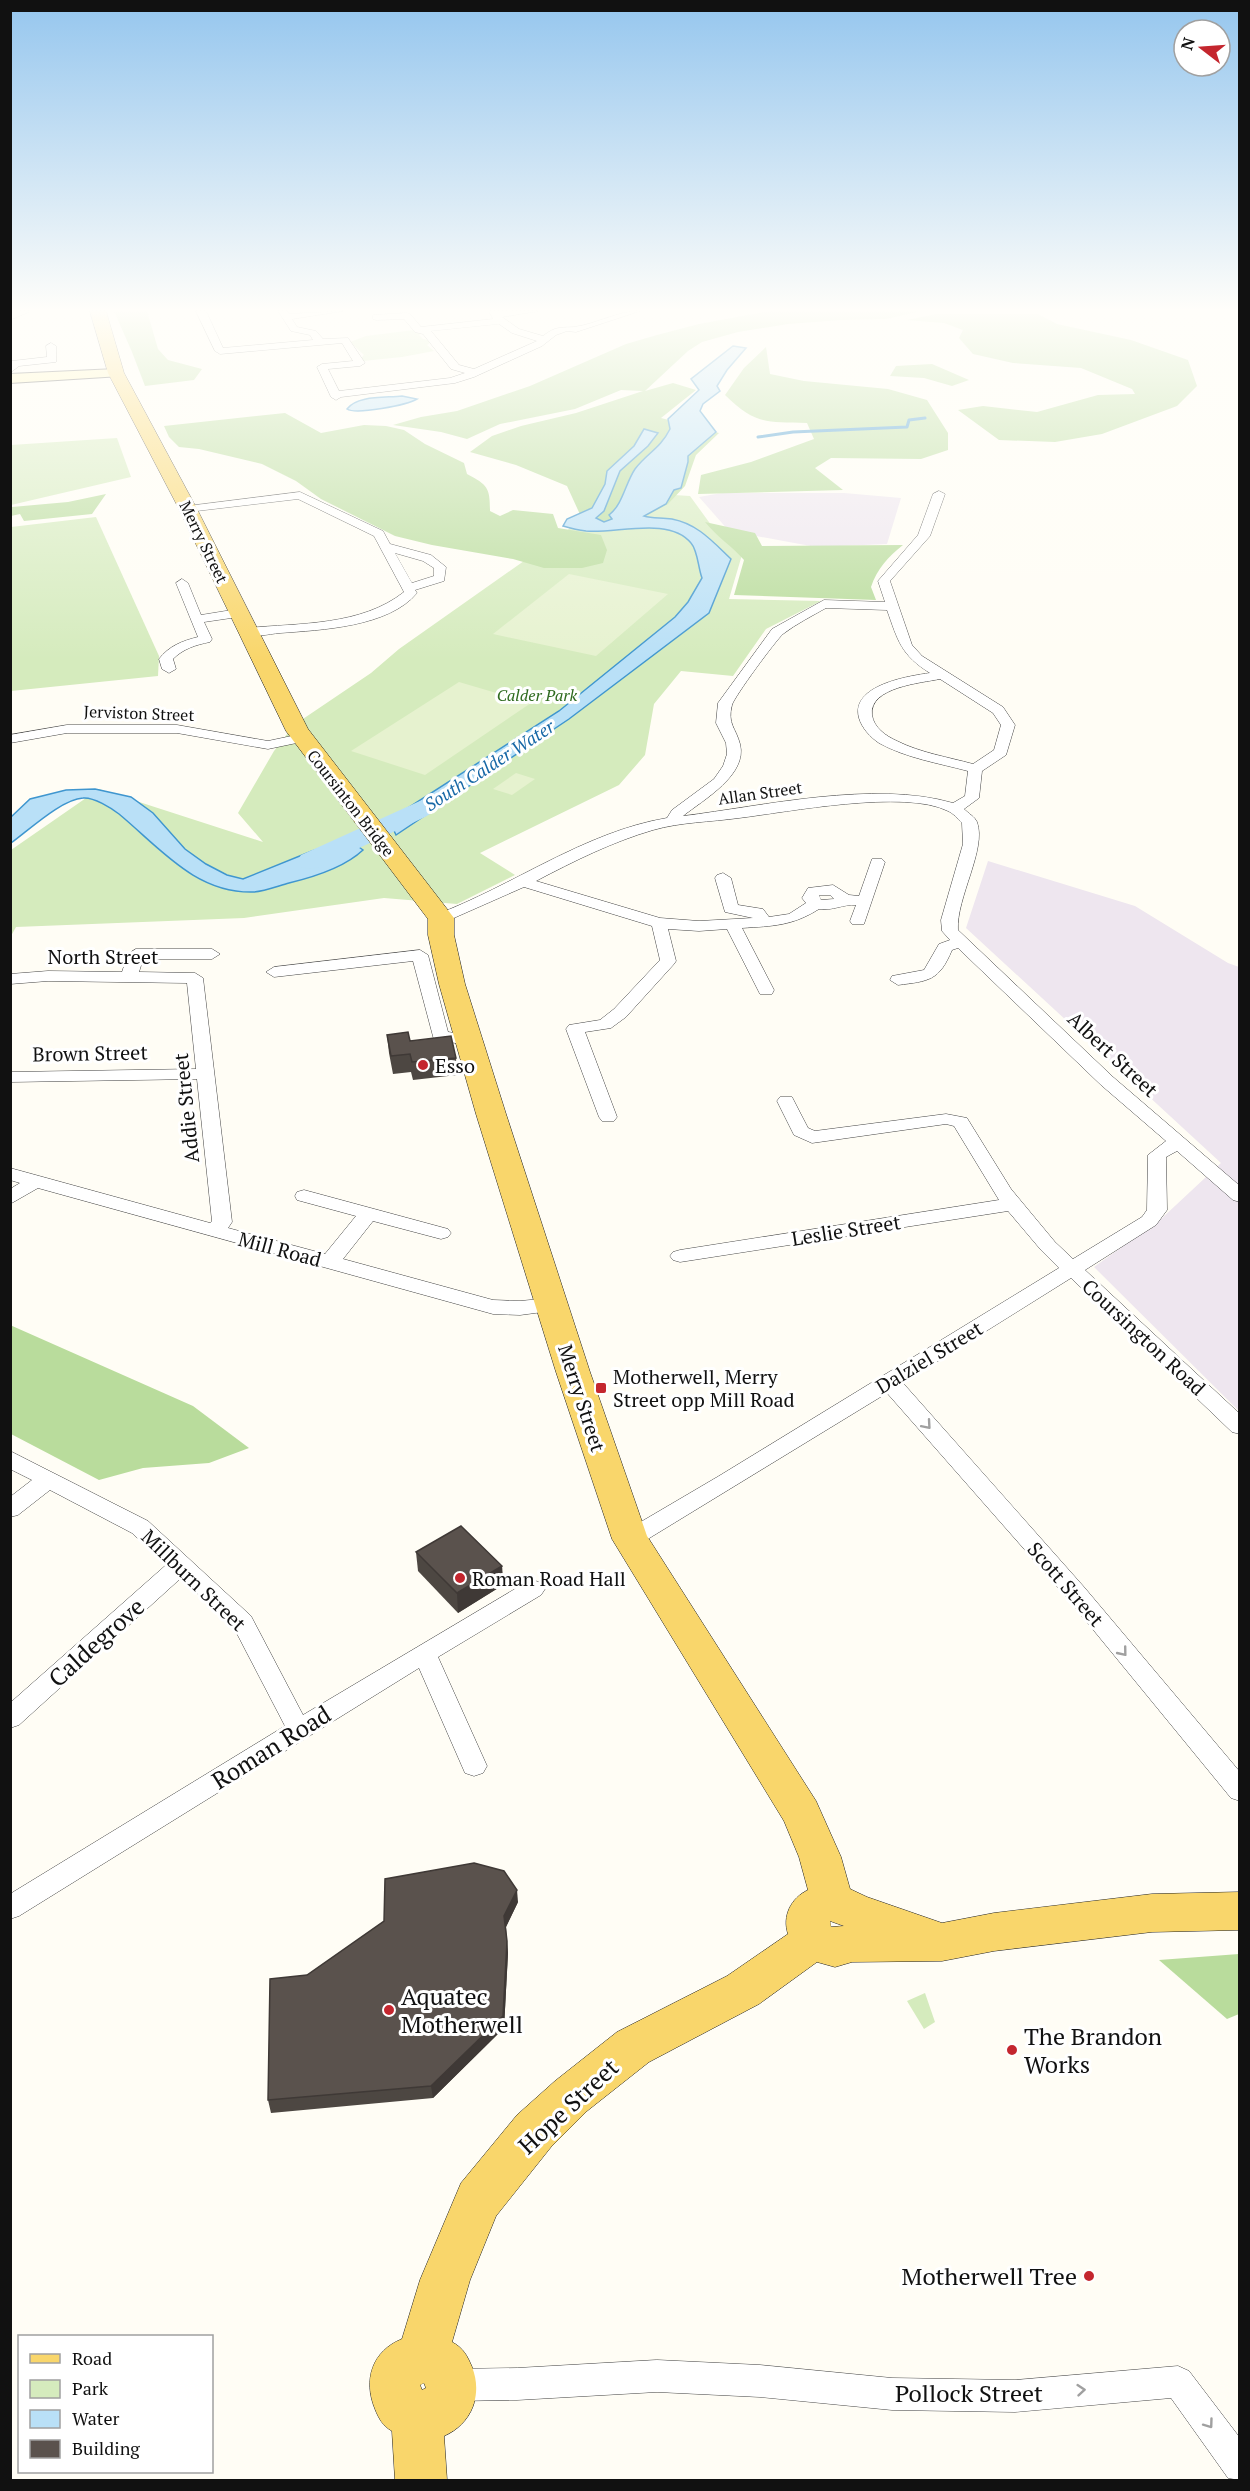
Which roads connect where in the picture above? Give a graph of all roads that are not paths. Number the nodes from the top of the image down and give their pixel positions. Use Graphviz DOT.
graph roads {
  1 [pos="145,427"];
  2 [pos="939,494"];
  3 [pos="188,509"];
  4 [pos="384,546"];
  5 [pos="182,583"];
  6 [pos="408,588"];
  7 [pos="891,606"];
  8 [pos="238,613"];
  9 [pos="198,619"];
  10 [pos="247,632"];
  11 [pos="169,669"];
  12 [pos="941,675"];
  13 [pos="301,738"];
  14 [pos="10,739"];
  15 [pos="975,769"];
  16 [pos="954,808"];
  17 [pos="678,822"];
  18 [pos="877,862"];
  19 [pos="723,878"];
  20 [pos="522,882"];
  21 [pos="864,902"];
  22 [pos="441,918"];
  23 [pos="858,921"];
  24 [pos="659,923"];
  25 [pos="764,923"];
  26 [pos="732,924"];
  27 [pos="960,942"];
  28 [pos="212,954"];
  29 [pos="274,972"];
  30 [pos="129,977"];
  31 [pos="195,978"];
  32 [pos="10,979"];
  33 [pos="898,980"];
  34 [pos="766,990"];
  35 [pos="470,1040"];
  36 [pos="205,1074"];
  37 [pos="10,1077"];
  38 [pos="786,1101"];
  39 [pos="608,1117"];
  40 [pos="1176,1143"];
  41 [pos="10,1174"];
  42 [pos="35,1181"];
  43 [pos="303,1196"];
  44 [pos="1239,1196"];
  45 [pos="10,1198"];
  46 [pos="1012,1204"];
  47 [pos="368,1214"];
  48 [pos="214,1231"];
  49 [pos="441,1233"];
  50 [pos="681,1256"];
  51 [pos="329,1263"];
  52 [pos="1072,1270"];
  53 [pos="551,1305"];
  54 [pos="889,1381"];
  55 [pos="1239,1426"];
  56 [pos="10,1459"];
  57 [pos="49,1479"];
  58 [pos="10,1509"];
  59 [pos="630,1539"];
  60 [pos="181,1565"];
  61 [pos="533,1590"];
  62 [pos="424,1653"];
  63 [pos="10,1718"];
  64 [pos="299,1730"];
  65 [pos="474,1766"];
  66 [pos="1239,1791"];
  67 [pos="10,1908"];
  68 [pos="1239,1911"];
  69 [pos="838,1924"];
  70 [pos="430,2386"];
  71 [pos="1239,2466"];
  72 [pos="421,2481"];
  1 -- 3 [label="main road, Merry Street"];
  2 -- 7 [label="street"];
  3 -- 4 [label="street"];
  3 -- 8 [label="main road, Merry Street"];
  4 -- 6 [label="street"];
  4 -- 6 [label="street"];
  5 -- 9 [label="street"];
  6 -- 10 [label="street"];
  7 -- 12 [label="street"];
  7 -- 17 [label="street"];
  8 -- 9 [label="street"];
  8 -- 10 [label="main road, Merry Street"];
  9 -- 11 [label="street"];
  10 -- 13 [label="main road, Merry Street"];
  12 -- 15 [label="street"];
  12 -- 15 [label="street"];
  13 -- 14 [label="street, Jerviston Street"];
  13 -- 22 [label="main road, Coursinton Bridge"];
  15 -- 16 [label="street"];
  16 -- 17 [label="street, Allan Street"];
  16 -- 27 [label="street"];
  17 -- 20 [label="street, Allan Street"];
  18 -- 21 [label="street"];
  19 -- 25 [label="street"];
  20 -- 22 [label="street, Allan Street"];
  20 -- 24 [label="street"];
  21 -- 23 [label="street"];
  21 -- 25 [label="street"];
  22 -- 35 [label="main road, Merry Street"];
  24 -- 26 [label="street"];
  24 -- 39 [label="street"];
  25 -- 26 [label="street"];
  26 -- 34 [label="street"];
  27 -- 33 [label="street"];
  27 -- 40 [label="street, Albert Street"];
  28 -- 30 [label="street"];
  29 -- 35 [label="street"];
  30 -- 31 [label="street, North Street"];
  30 -- 32 [label="street, North Street"];
  31 -- 36 [label="street, Addie Street"];
  35 -- 53 [label="main road, Merry Street"];
  36 -- 37 [label="street, Brown Street"];
  36 -- 48 [label="street, Addie Street"];
  38 -- 46 [label="street, Coursington Road"];
  40 -- 44 [label="street, Albert Street"];
  40 -- 52 [label="street, Dalziel Street"];
  41 -- 42 [label="street, Mill Road"];
  42 -- 45 [label="street"];
  42 -- 48 [label="street, Mill Road"];
  43 -- 47 [label="street"];
  46 -- 50 [label="street, Leslie Street"];
  46 -- 52 [label="street, Coursington Road"];
  47 -- 49 [label="street"];
  47 -- 51 [label="street"];
  48 -- 51 [label="street, Mill Road"];
  51 -- 53 [label="street, Mill Road"];
  52 -- 54 [label="street, Dalziel Street"];
  52 -- 55 [label="street, Coursington Road"];
  53 -- 59 [label="main road, Merry Street"];
  54 -- 59 [label="street, Dalziel Street"];
  54 -- 66 [label="street, Scott Street, one-way"];
  56 -- 57 [label="street, Millburn Street"];
  57 -- 58 [label="street"];
  57 -- 60 [label="street, Millburn Street"];
  59 -- 69 [label="main road, Merry Street"];
  60 -- 63 [label="street, Caldegrove"];
  60 -- 64 [label="street, Millburn Street"];
  61 -- 62 [label="street, Roman Road"];
  62 -- 64 [label="street, Roman Road"];
  62 -- 65 [label="street"];
  64 -- 67 [label="street, Roman Road"];
  68 -- 69 [label="main road"];
  69 -- 70 [label="main road, Hope Street"];
  70 -- 71 [label="street, Pollock Street, one-way"];
  70 -- 72 [label="main road, Hope Street"];
}
